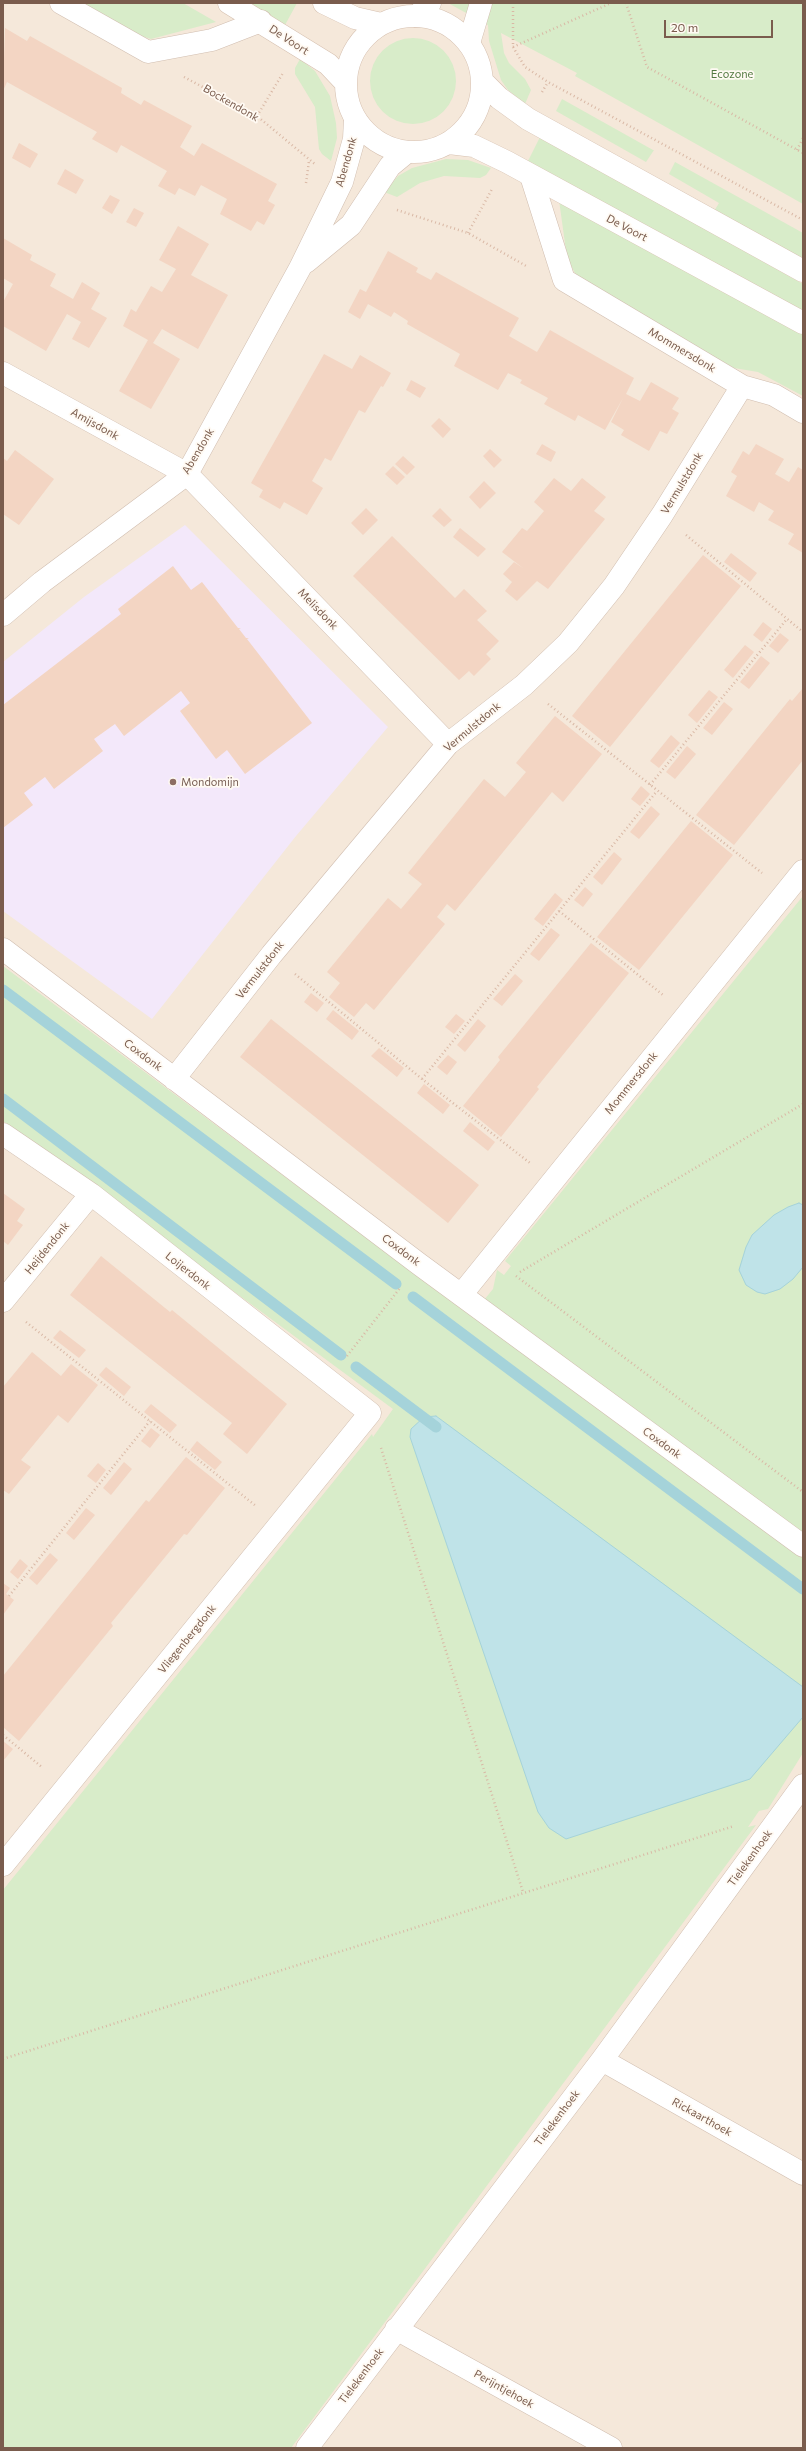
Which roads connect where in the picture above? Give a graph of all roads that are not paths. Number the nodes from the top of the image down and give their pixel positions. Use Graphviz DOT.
graph roads {
  1 [pos="61,3"];
  2 [pos="229,3"];
  3 [pos="324,3"];
  4 [pos="481,3"];
  5 [pos="424,10"];
  6 [pos="261,21"];
  7 [pos="381,24"];
  8 [pos="469,43"];
  9 [pos="482,81"];
  10 [pos="345,82"];
  11 [pos="355,119"];
  12 [pos="448,143"];
  13 [pos="407,152"];
  14 [pos="531,176"];
  15 [pos="300,268"];
  16 [pos="803,271"];
  17 [pos="803,323"];
  18 [pos="3,373"];
  19 [pos="742,386"];
  20 [pos="803,412"];
  21 [pos="187,474"];
  22 [pos="3,616"];
  23 [pos="448,744"];
  24 [pos="803,871"];
  25 [pos="3,949"];
  26 [pos="174,1079"];
  27 [pos="3,1134"];
  28 [pos="91,1194"];
  29 [pos="461,1295"];
  30 [pos="3,1301"];
  31 [pos="370,1413"];
  32 [pos="803,1546"];
  33 [pos="803,1785"];
  34 [pos="3,1865"];
  35 [pos="602,2060"];
  36 [pos="803,2174"];
  37 [pos="396,2329"];
  38 [pos="307,2448"];
  39 [pos="611,2448"];
  1 -- 6 [label="street"];
  2 -- 6 [label="street, De Voort"];
  3 -- 7 [label="street"];
  4 -- 8 [label="street"];
  5 -- 7 [label="street, De Voort"];
  5 -- 8 [label="street, De Voort"];
  6 -- 10 [label="street, De Voort"];
  7 -- 10 [label="street, De Voort"];
  8 -- 9 [label="street, De Voort"];
  9 -- 12 [label="street, De Voort"];
  9 -- 16 [label="street"];
  10 -- 11 [label="street, De Voort"];
  11 -- 13 [label="street, De Voort"];
  11 -- 15 [label="street, Abendonk"];
  12 -- 13 [label="street, De Voort"];
  12 -- 14 [label="street, De Voort"];
  13 -- 15 [label="street, Abendonk"];
  14 -- 17 [label="street, De Voort"];
  14 -- 19 [label="street, Mommersdonk"];
  15 -- 21 [label="street, Abendonk"];
  18 -- 21 [label="street, Amijsdonk"];
  19 -- 20 [label="street, Mommersdonk"];
  19 -- 23 [label="street, Vermulstdonk"];
  21 -- 22 [label="street, Abendonk"];
  21 -- 23 [label="street, Melisdonk"];
  23 -- 26 [label="street, Vermulstdonk"];
  24 -- 29 [label="street, Mommersdonk"];
  25 -- 26 [label="street, Coxdonk"];
  26 -- 29 [label="street, Coxdonk"];
  27 -- 28 [label="street, Loijerdonk"];
  28 -- 30 [label="street, Heijdendonk"];
  28 -- 31 [label="street, Loijerdonk"];
  29 -- 32 [label="street, Coxdonk"];
  31 -- 34 [label="street, Vliegenbergdonk"];
  33 -- 35 [label="street, Tielekenhoek"];
  35 -- 36 [label="street, Rickaarthoek"];
  35 -- 37 [label="street, Tielekenhoek"];
  37 -- 38 [label="street, Tielekenhoek"];
  37 -- 39 [label="street, Perijntjehoek"];
}
